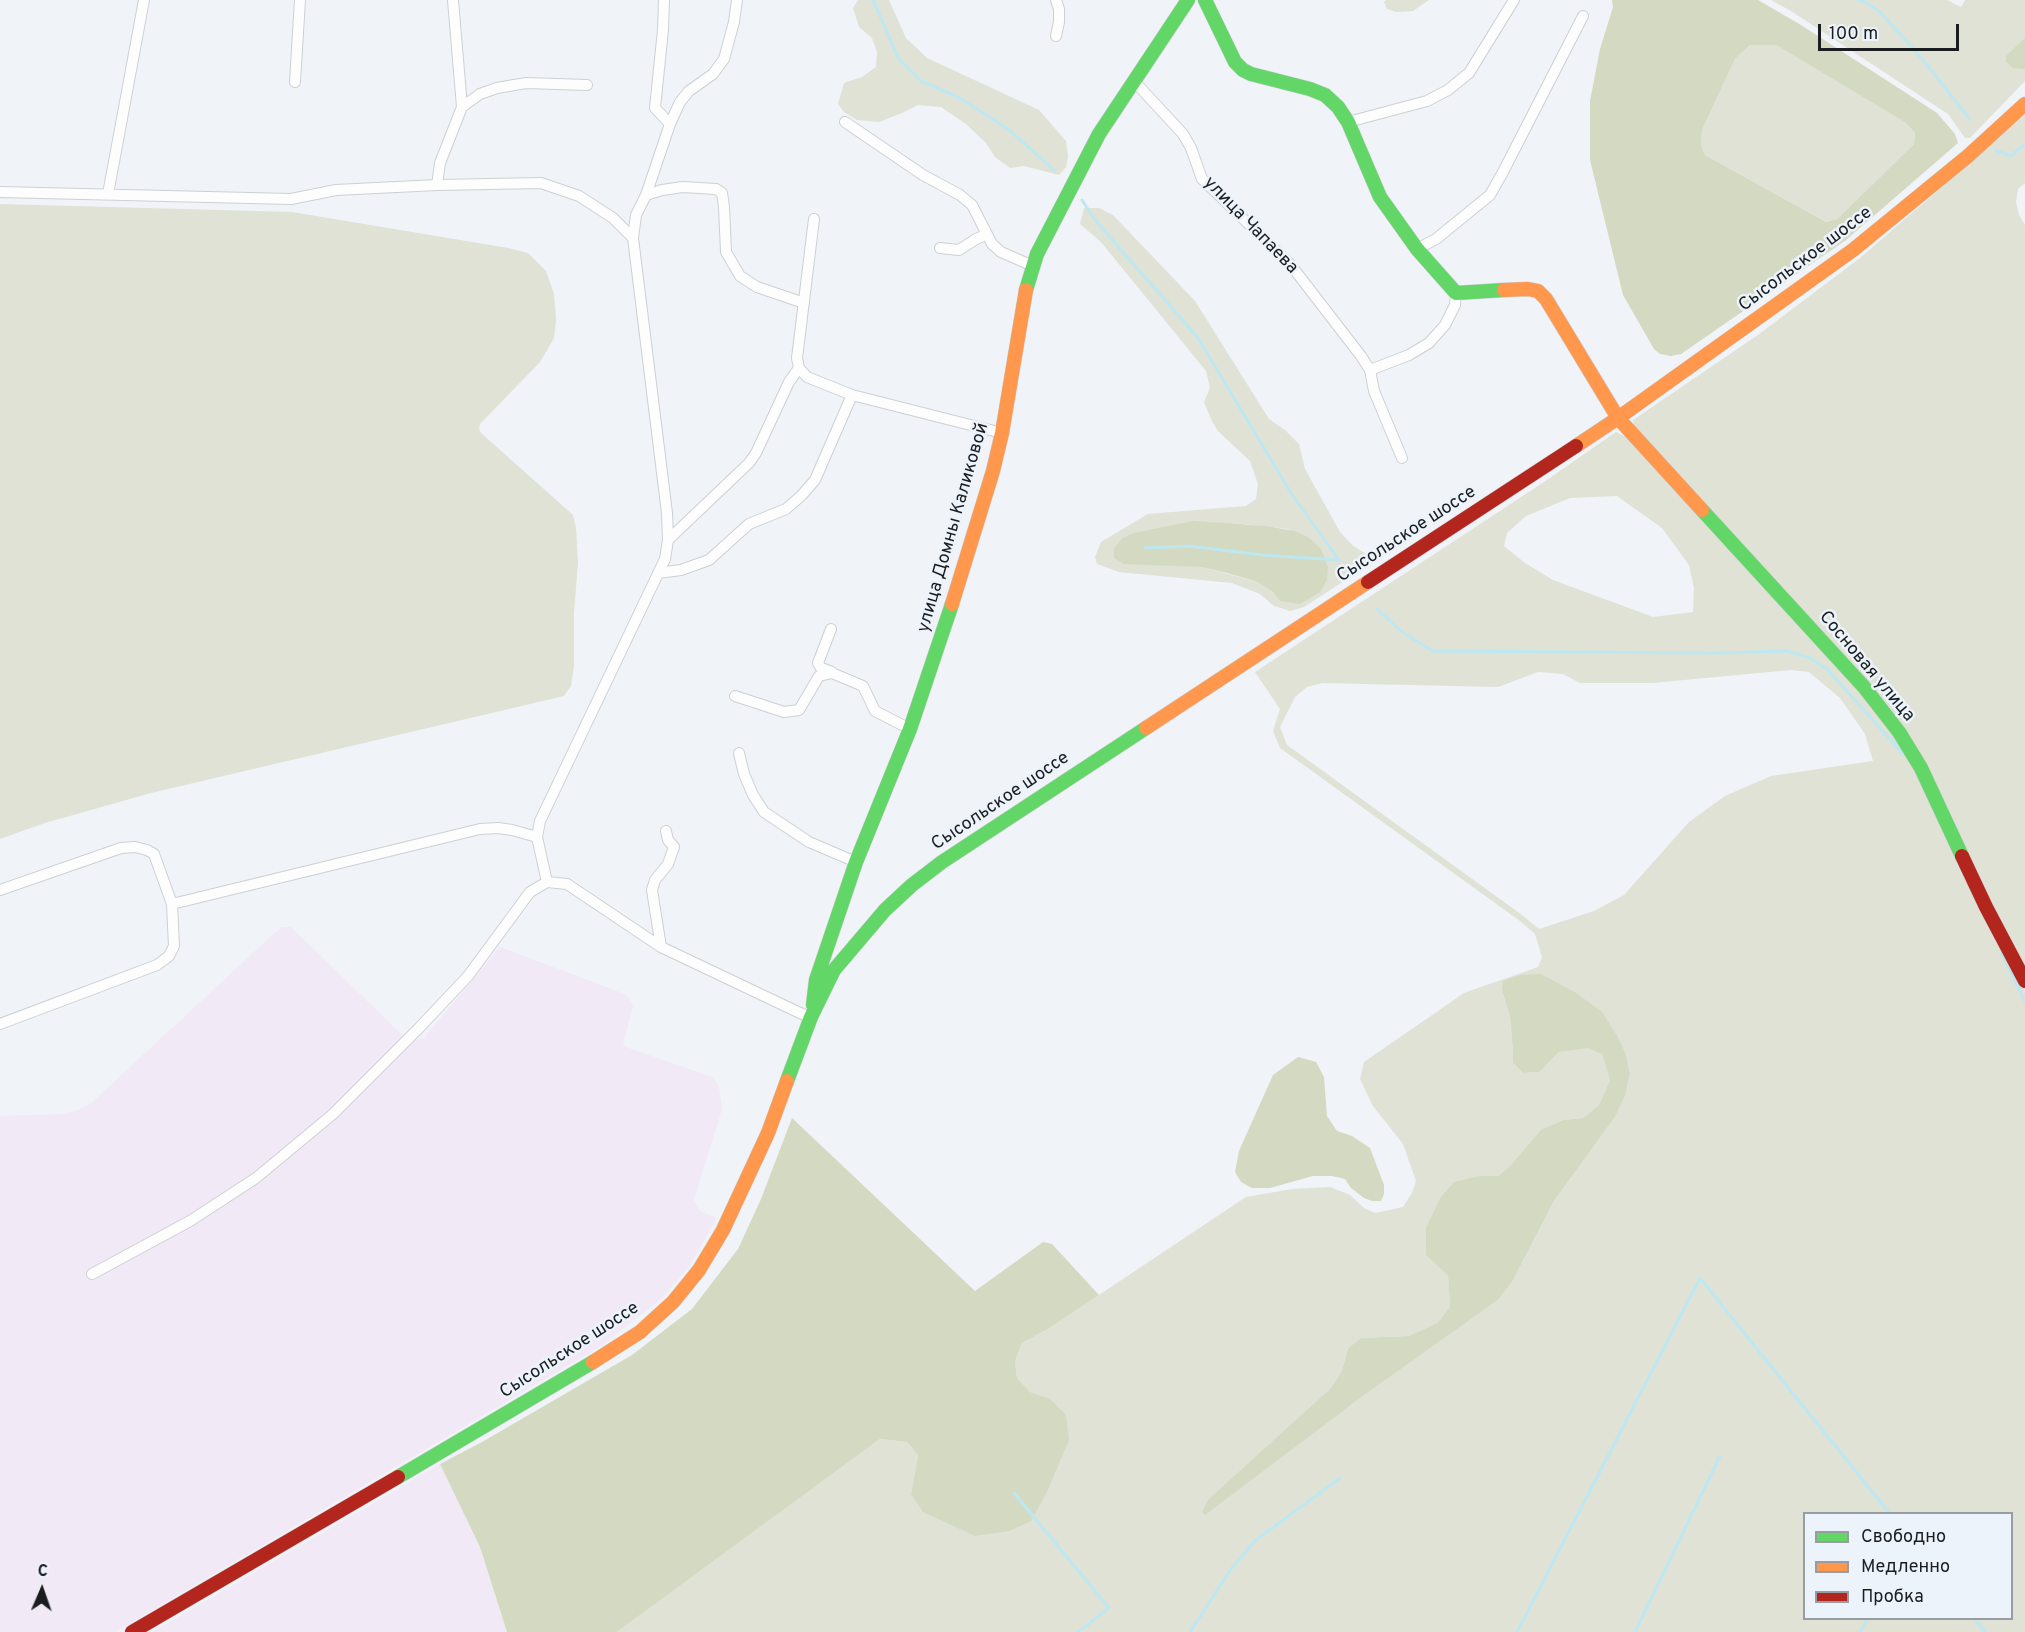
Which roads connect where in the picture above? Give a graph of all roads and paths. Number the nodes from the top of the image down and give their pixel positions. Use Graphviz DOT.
graph roads {
  1 [pos="144,0"];
  2 [pos="300,0"];
  3 [pos="453,0"];
  4 [pos="664,0"];
  5 [pos="737,0"];
  6 [pos="1056,0"];
  7 [pos="1188,0"];
  8 [pos="1205,0"];
  9 [pos="1514,0"];
  10 [pos="1584,16"];
  11 [pos="1056,36"];
  12 [pos="1134,81"];
  13 [pos="295,82"];
  14 [pos="587,85"];
  15 [pos="2025,104"];
  16 [pos="462,108"];
  17 [pos="845,122"];
  18 [pos="1348,122"];
  19 [pos="670,124"];
  20 [pos="437,185"];
  21 [pos="0,192"];
  22 [pos="108,194"];
  23 [pos="646,195"];
  24 [pos="814,219"];
  25 [pos="986,235"];
  26 [pos="633,238"];
  27 [pos="940,248"];
  28 [pos="1417,249"];
  29 [pos="1033,266"];
  30 [pos="1456,293"];
  31 [pos="804,303"];
  32 [pos="799,368"];
  33 [pos="1370,370"];
  34 [pos="852,395"];
  35 [pos="1618,418"];
  36 [pos="1002,433"];
  37 [pos="1402,458"];
  38 [pos="668,540"];
  39 [pos="658,573"];
  40 [pos="831,629"];
  41 [pos="832,673"];
  42 [pos="735,696"];
  43 [pos="910,729"];
  44 [pos="739,753"];
  45 [pos="666,831"];
  46 [pos="537,837"];
  47 [pos="856,862"];
  48 [pos="547,882"];
  49 [pos="0,891"];
  50 [pos="172,904"];
  51 [pos="661,947"];
  52 [pos="2025,981"];
  53 [pos="811,1017"];
  54 [pos="0,1024"];
  55 [pos="92,1274"];
  56 [pos="132,1632"];
  1 -- 22 [label="street"];
  2 -- 13 [label="street"];
  3 -- 16 [label="street"];
  4 -- 19 [label="street"];
  5 -- 19 [label="street"];
  6 -- 11 [label="street"];
  7 -- 12 [label="main road, улица Домны Каликовой"];
  8 -- 18 [label="main road"];
  9 -- 18 [label="street"];
  10 -- 28 [label="street"];
  12 -- 29 [label="main road, улица Домны Каликовой"];
  12 -- 33 [label="street, улица Чапаева"];
  14 -- 16 [label="street"];
  15 -- 35 [label="main road, Сысольское шоссе"];
  16 -- 20 [label="street"];
  17 -- 25 [label="street"];
  18 -- 28 [label="main road"];
  19 -- 23 [label="street"];
  20 -- 22 [label="street"];
  20 -- 26 [label="street"];
  21 -- 22 [label="street"];
  23 -- 26 [label="street"];
  23 -- 31 [label="street"];
  24 -- 31 [label="street"];
  25 -- 27 [label="street"];
  25 -- 29 [label="street"];
  26 -- 38 [label="street"];
  28 -- 30 [label="main road"];
  29 -- 36 [label="main road, улица Домны Каликовой"];
  30 -- 33 [label="street"];
  30 -- 35 [label="main road, Сосновая улица"];
  31 -- 32 [label="street"];
  32 -- 34 [label="street"];
  32 -- 38 [label="street"];
  33 -- 37 [label="street"];
  34 -- 36 [label="street"];
  34 -- 39 [label="street"];
  35 -- 52 [label="main road, Сосновая улица"];
  35 -- 53 [label="main road, Сысольское шоссе"];
  36 -- 43 [label="main road, улица Домны Каликовой"];
  38 -- 39 [label="street"];
  39 -- 46 [label="street"];
  40 -- 41 [label="street"];
  41 -- 42 [label="street"];
  41 -- 43 [label="street"];
  43 -- 47 [label="main road, улица Домны Каликовой"];
  44 -- 47 [label="street"];
  45 -- 51 [label="street"];
  46 -- 48 [label="street"];
  46 -- 50 [label="street"];
  47 -- 53 [label="main road, улица Домны Каликовой"];
  48 -- 51 [label="street"];
  48 -- 55 [label="street"];
  49 -- 50 [label="street"];
  50 -- 54 [label="street"];
  51 -- 53 [label="street"];
  53 -- 56 [label="main road, Сысольское шоссе"];
}
